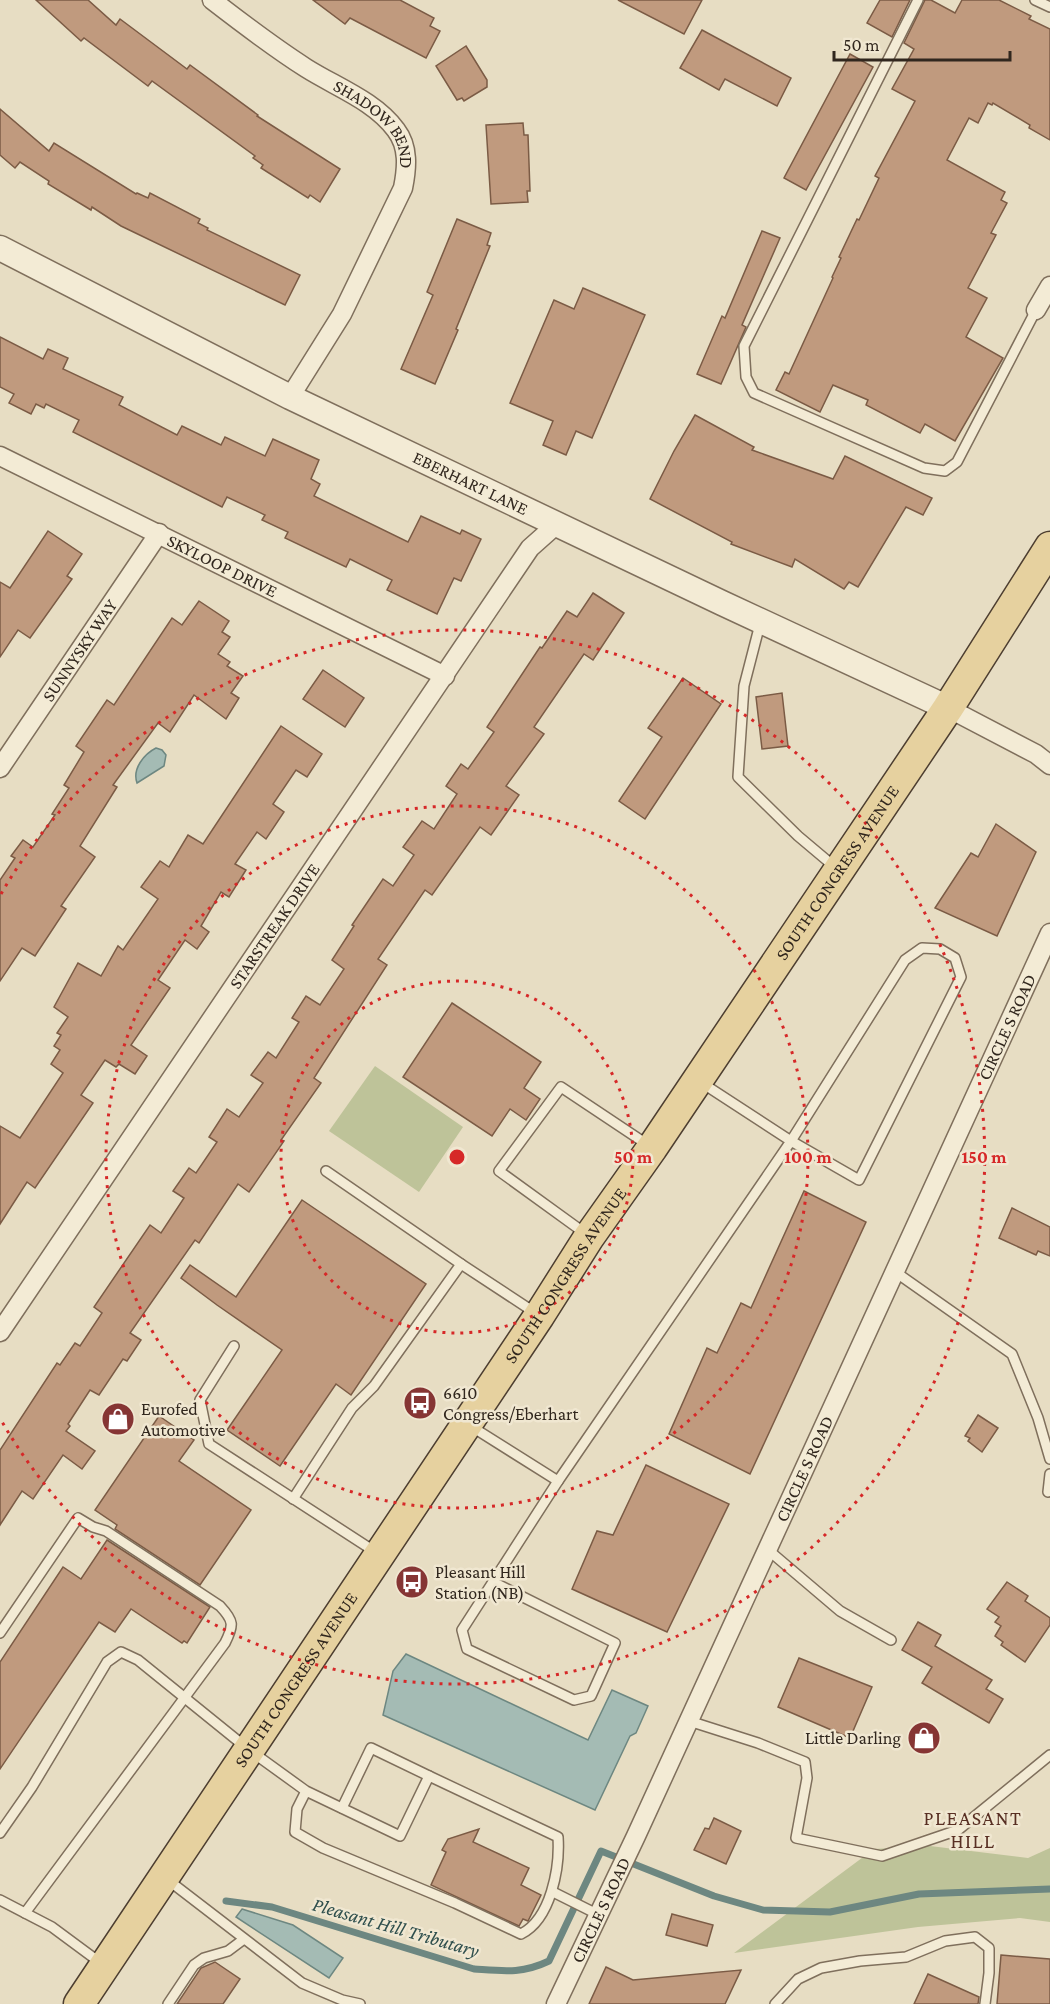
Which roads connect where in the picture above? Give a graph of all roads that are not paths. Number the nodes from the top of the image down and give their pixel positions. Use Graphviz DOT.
graph roads {
  1 [pos="212,0"];
  2 [pos="918,0"];
  3 [pos="1035,0"];
  4 [pos="1050,7"];
  5 [pos="0,248"];
  6 [pos="1050,286"];
  7 [pos="1036,310"];
  8 [pos="290,397"];
  9 [pos="0,456"];
  10 [pos="557,524"];
  11 [pos="159,533"];
  12 [pos="1050,546"];
  13 [pos="761,621"];
  14 [pos="445,676"];
  15 [pos="948,708"];
  16 [pos="1050,765"];
  17 [pos="0,768"];
  18 [pos="839,870"];
  19 [pos="1050,933"];
  20 [pos="698,1080"];
  21 [pos="791,1141"];
  22 [pos="652,1148"];
  23 [pos="326,1171"];
  24 [pos="590,1237"];
  25 [pos="461,1264"];
  26 [pos="894,1271"];
  27 [pos="539,1316"];
  28 [pos="0,1332"];
  29 [pos="234,1346"];
  30 [pos="467,1424"];
  31 [pos="1050,1459"];
  32 [pos="1050,1474"];
  33 [pos="558,1481"];
  34 [pos="1048,1492"];
  35 [pos="293,1499"];
  36 [pos="767,1549"];
  37 [pos="379,1555"];
  38 [pos="493,1582"];
  39 [pos="0,1633"];
  40 [pos="891,1640"];
  41 [pos="185,1698"];
  42 [pos="689,1721"];
  43 [pos="248,1749"];
  44 [pos="1050,1755"];
  45 [pos="429,1776"];
  46 [pos="306,1791"];
  47 [pos="342,1808"];
  48 [pos="0,1833"];
  49 [pos="163,1877"];
  50 [pos="553,1892"];
  51 [pos="0,1900"];
  52 [pos="598,1908"];
  53 [pos="25,1913"];
  54 [pos="244,1939"];
  55 [pos="104,1966"];
  56 [pos="332,2001"];
  57 [pos="79,2004"];
  58 [pos="168,2004"];
  59 [pos="360,2004"];
  60 [pos="556,2004"];
  61 [pos="775,2004"];
  62 [pos="985,2004"];
  1 -- 8 [label="street, SHADOW BEND"];
  2 -- 7 [label="lane"];
  3 -- 4 [label="lane"];
  5 -- 8 [label="street, EBERHART LANE"];
  6 -- 7 [label="street"];
  8 -- 10 [label="street, EBERHART LANE"];
  9 -- 11 [label="street, SKYLOOP DRIVE"];
  10 -- 13 [label="street, EBERHART LANE"];
  10 -- 14 [label="street, STARSTREAK DRIVE"];
  11 -- 14 [label="street, SKYLOOP DRIVE"];
  11 -- 17 [label="street, SUNNYSKY WAY"];
  12 -- 15 [label="main road, SOUTH CONGRESS AVENUE"];
  13 -- 15 [label="street, EBERHART LANE"];
  13 -- 18 [label="lane"];
  14 -- 28 [label="street, STARSTREAK DRIVE"];
  15 -- 16 [label="street"];
  15 -- 18 [label="main road, SOUTH CONGRESS AVENUE"];
  18 -- 20 [label="main road, SOUTH CONGRESS AVENUE"];
  19 -- 26 [label="street, CIRCLE S ROAD"];
  20 -- 21 [label="lane"];
  20 -- 22 [label="main road, SOUTH CONGRESS AVENUE"];
  21 -- 21 [label="lane"];
  21 -- 33 [label="lane"];
  22 -- 24 [label="main road, SOUTH CONGRESS AVENUE"];
  22 -- 24 [label="lane"];
  23 -- 25 [label="lane"];
  24 -- 27 [label="main road, SOUTH CONGRESS AVENUE"];
  25 -- 27 [label="lane"];
  25 -- 35 [label="lane"];
  26 -- 31 [label="lane"];
  26 -- 36 [label="street, CIRCLE S ROAD"];
  27 -- 30 [label="main road, SOUTH CONGRESS AVENUE"];
  29 -- 35 [label="lane"];
  30 -- 33 [label="lane"];
  30 -- 37 [label="main road, SOUTH CONGRESS AVENUE"];
  32 -- 34 [label="lane"];
  33 -- 38 [label="lane"];
  35 -- 37 [label="lane"];
  36 -- 40 [label="lane"];
  36 -- 42 [label="street, CIRCLE S ROAD"];
  37 -- 43 [label="main road, SOUTH CONGRESS AVENUE"];
  38 -- 38 [label="lane"];
  39 -- 41 [label="lane"];
  41 -- 43 [label="lane"];
  41 -- 48 [label="lane"];
  41 -- 53 [label="lane"];
  42 -- 44 [label="lane"];
  42 -- 52 [label="street, CIRCLE S ROAD"];
  43 -- 46 [label="lane"];
  43 -- 49 [label="main road, SOUTH CONGRESS AVENUE"];
  45 -- 47 [label="lane"];
  45 -- 47 [label="lane"];
  45 -- 50 [label="lane"];
  46 -- 47 [label="lane"];
  46 -- 50 [label="lane"];
  49 -- 54 [label="lane"];
  49 -- 55 [label="main road, SOUTH CONGRESS AVENUE"];
  50 -- 52 [label="lane"];
  51 -- 53 [label="lane"];
  52 -- 60 [label="street, CIRCLE S ROAD"];
  53 -- 55 [label="lane"];
  54 -- 56 [label="lane"];
  54 -- 58 [label="lane"];
  55 -- 57 [label="main road, SOUTH CONGRESS AVENUE"];
  56 -- 59 [label="lane"];
  61 -- 62 [label="lane"];
}
